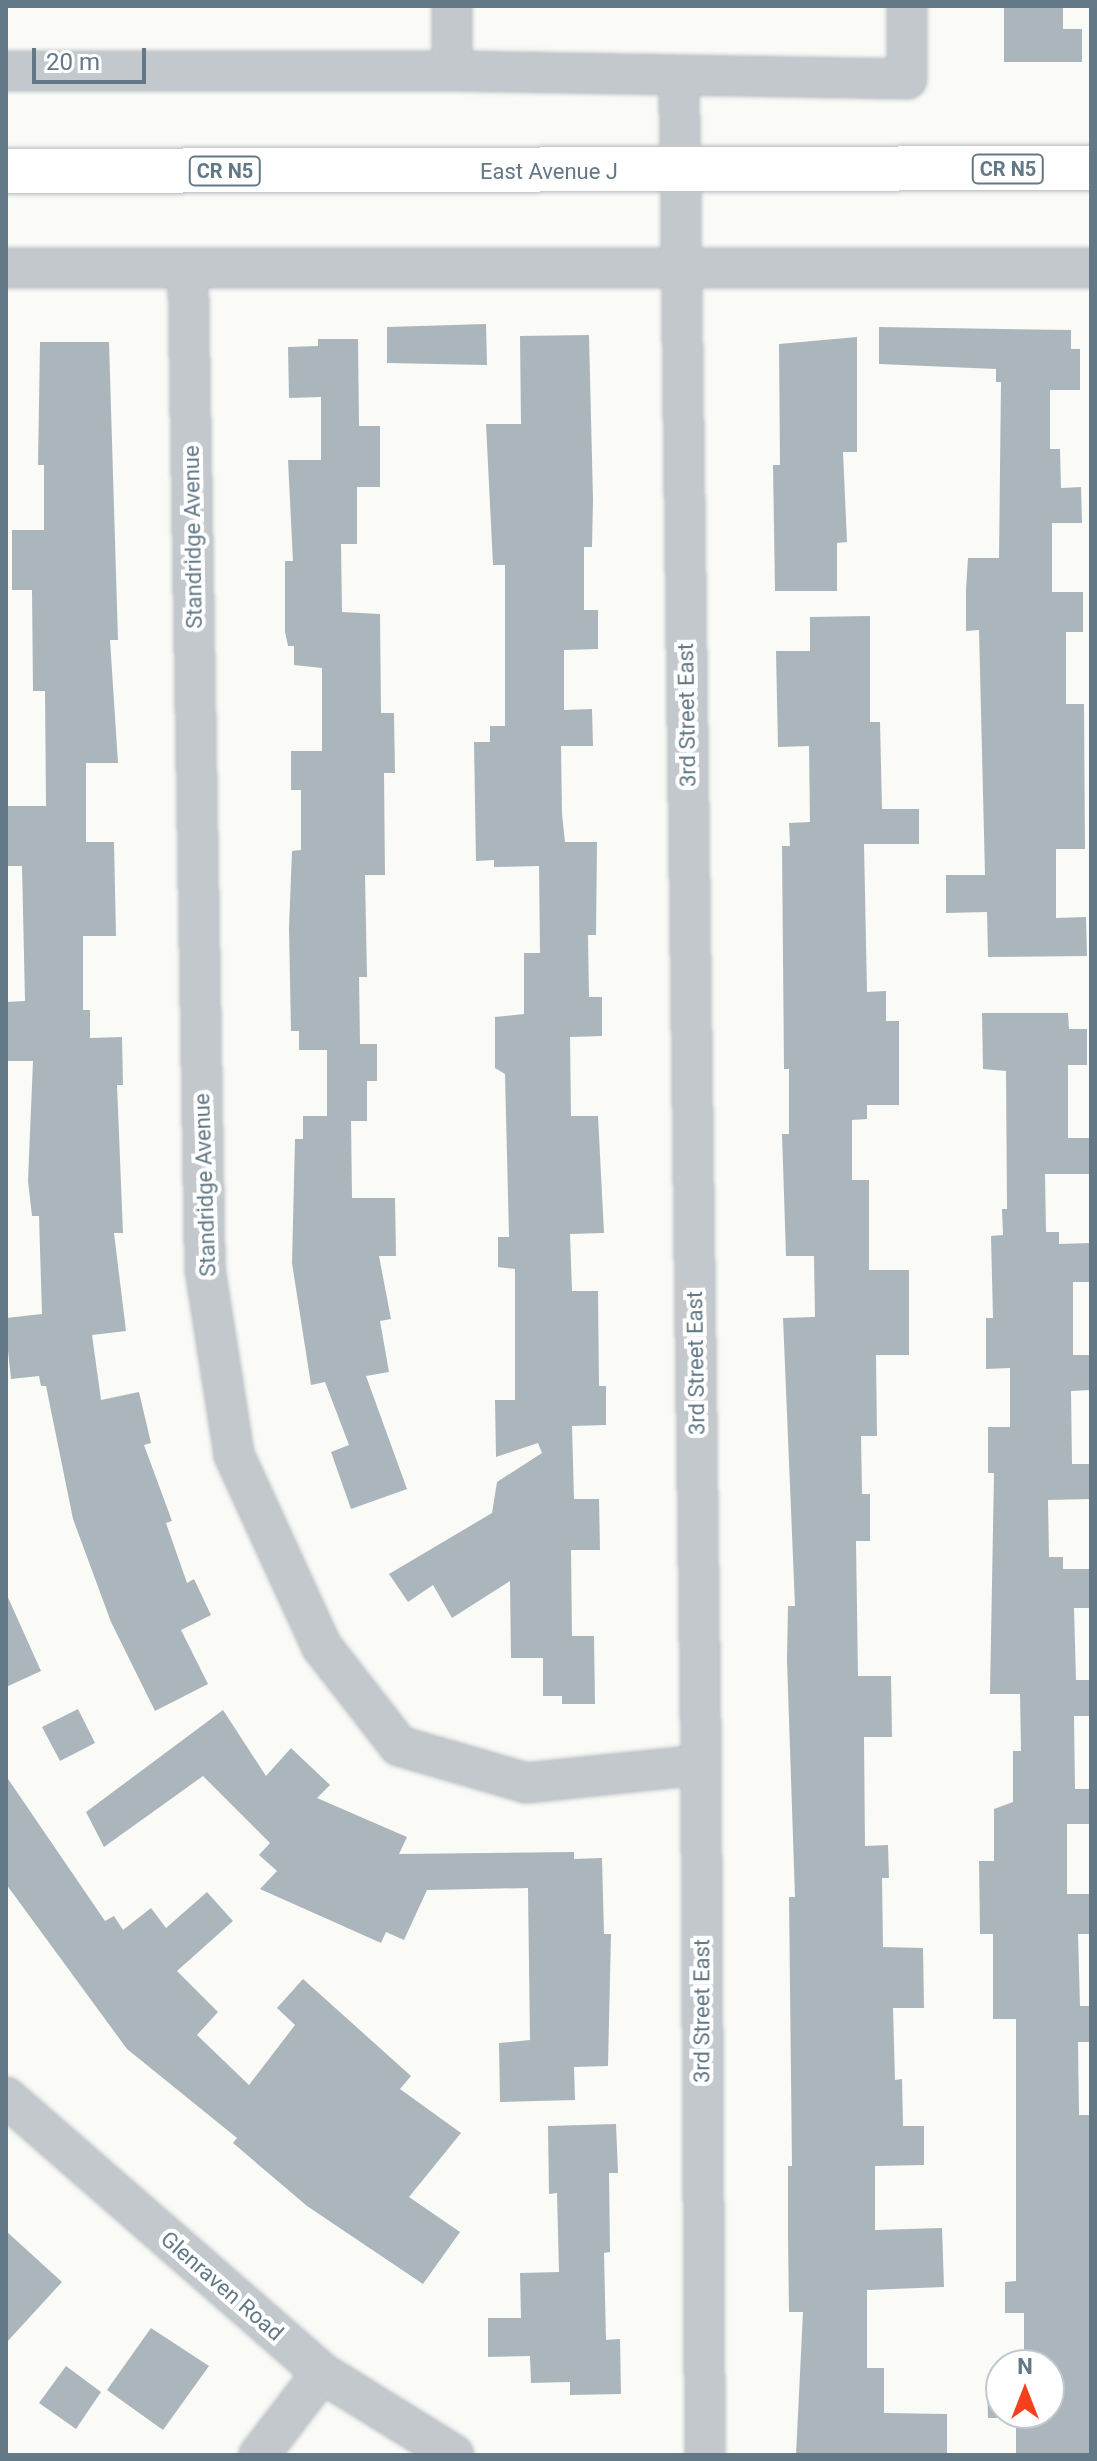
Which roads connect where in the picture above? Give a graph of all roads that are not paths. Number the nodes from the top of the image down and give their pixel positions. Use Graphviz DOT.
graph roads {
  1 [pos="452,6"];
  2 [pos="907,6"];
  3 [pos="6,71"];
  4 [pos="452,71"];
  5 [pos="679,75"];
  6 [pos="1091,168"];
  7 [pos="6,171"];
  8 [pos="680,173"];
  9 [pos="6,268"];
  10 [pos="188,268"];
  11 [pos="1091,268"];
  12 [pos="681,272"];
  13 [pos="701,1765"];
  14 [pos="6,2097"];
  15 [pos="322,2373"];
  16 [pos="259,2455"];
  17 [pos="454,2455"];
  18 [pos="705,2455"];
  1 -- 4 [label="street"];
  2 -- 5 [label="street"];
  3 -- 4 [label="street"];
  4 -- 5 [label="street"];
  5 -- 8 [label="street, 3rd Street East"];
  6 -- 8 [label="main road, East Avenue J / CR N5"];
  7 -- 8 [label="main road, East Avenue J / CR N5"];
  8 -- 12 [label="street, 3rd Street East"];
  9 -- 10 [label="street"];
  10 -- 12 [label="street"];
  10 -- 13 [label="street, Standridge Avenue"];
  11 -- 12 [label="street"];
  12 -- 13 [label="street, 3rd Street East"];
  13 -- 18 [label="street, 3rd Street East"];
  14 -- 15 [label="street, Glenraven Road"];
  15 -- 16 [label="street"];
  15 -- 17 [label="street, Glenraven Road"];
}
